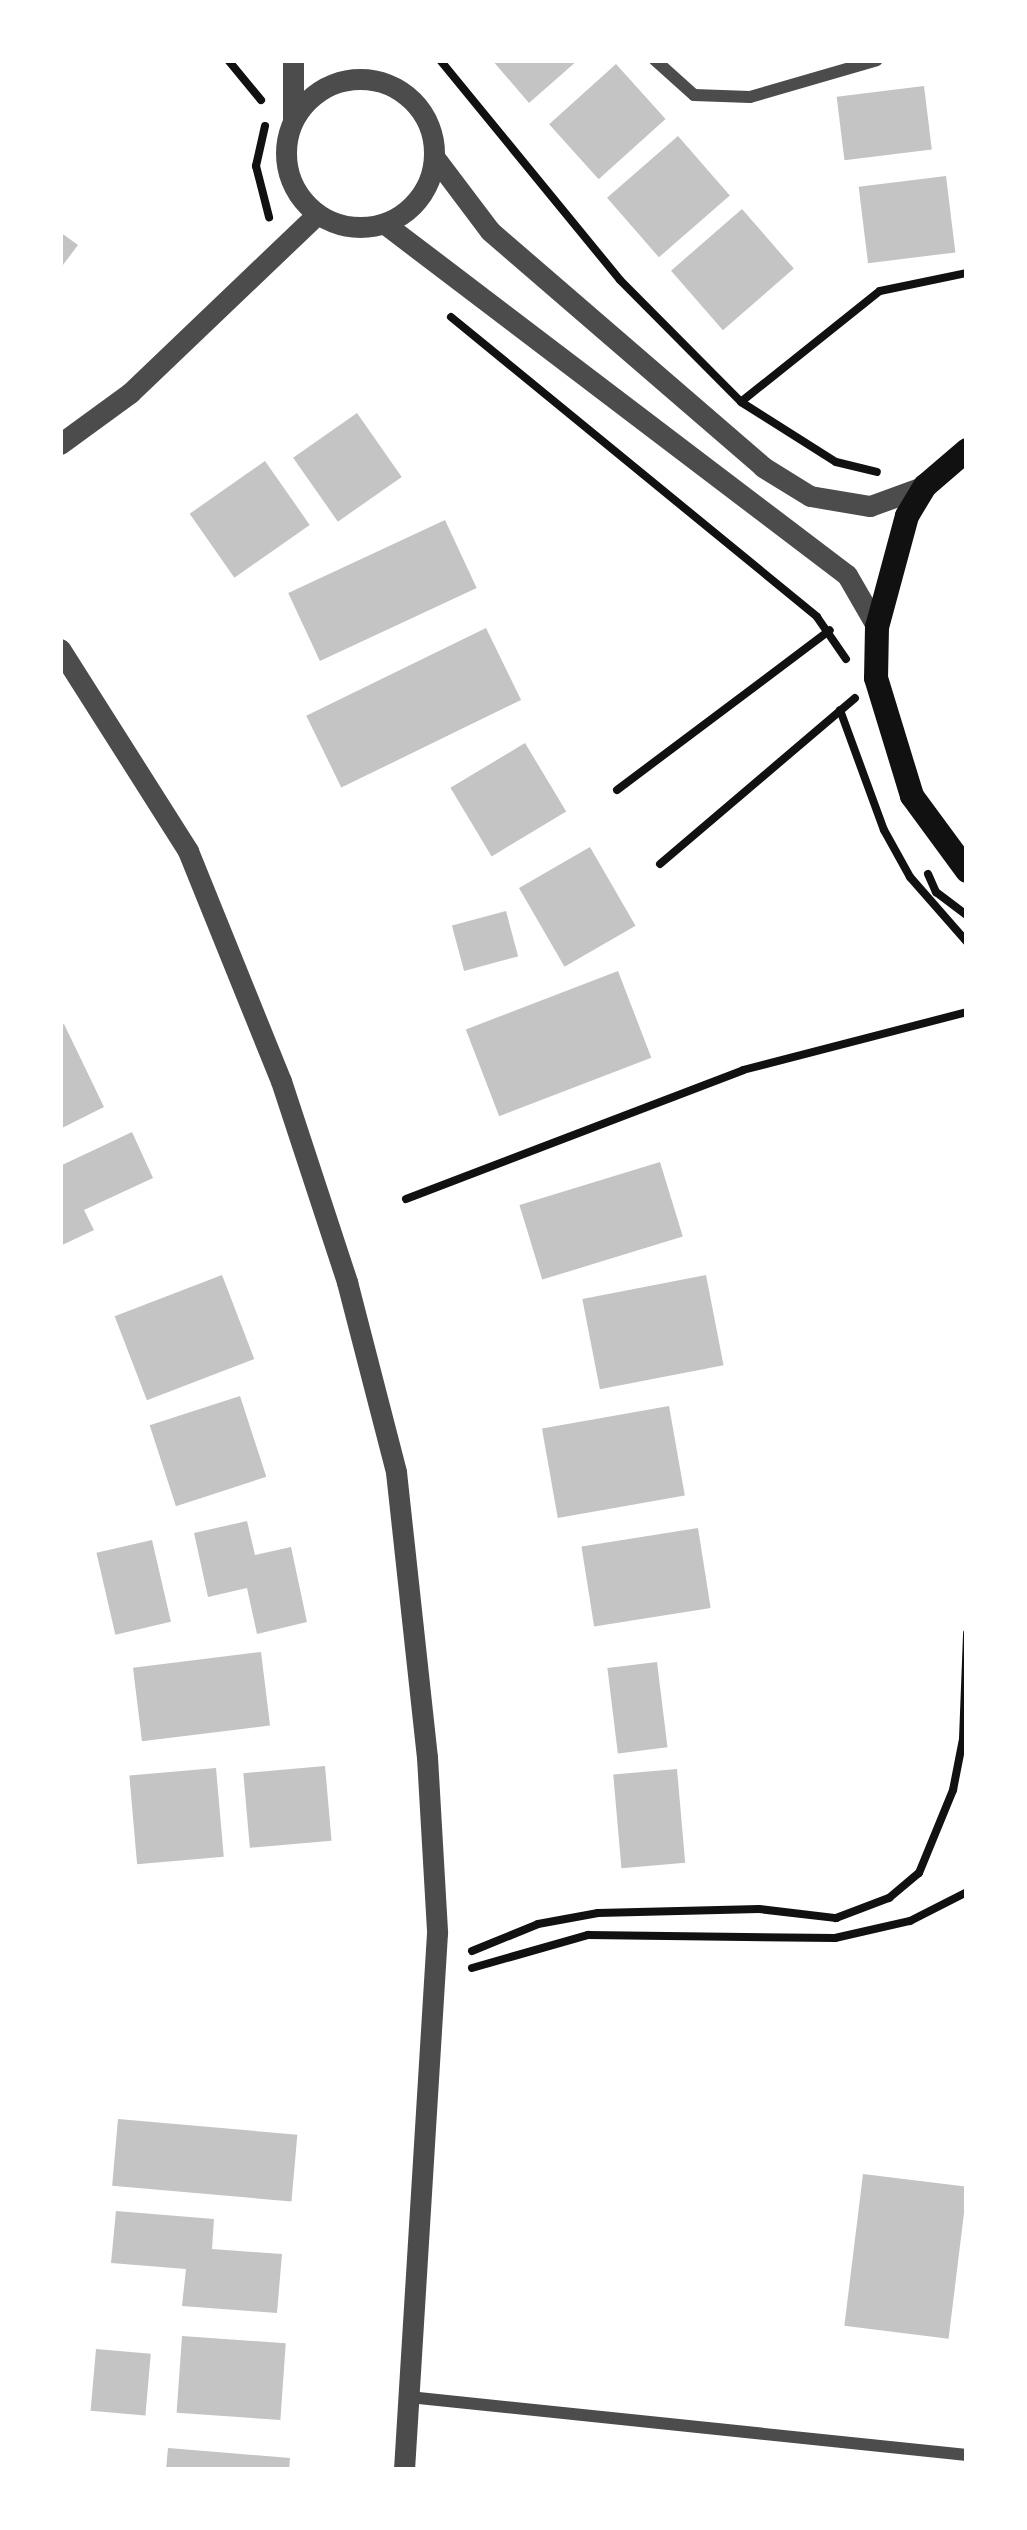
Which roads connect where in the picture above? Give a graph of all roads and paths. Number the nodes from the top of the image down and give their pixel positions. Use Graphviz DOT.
graph roads {
  1 [pos="228,60"];
  2 [pos="293,60"];
  3 [pos="363,60"];
  4 [pos="440,60"];
  5 [pos="655,60"];
  6 [pos="878,60"];
  7 [pos="379,80"];
  8 [pos="293,120"];
  9 [pos="435,158"];
  10 [pos="317,214"];
  11 [pos="269,217"];
  12 [pos="385,224"];
  13 [pos="967,273"];
  14 [pos="436,304"];
  15 [pos="741,402"];
  16 [pos="718,422"];
  17 [pos="60,444"];
  18 [pos="967,450"];
  19 [pos="889,475"];
  20 [pos="926,487"];
  21 [pos="817,617"];
  22 [pos="877,627"];
  23 [pos="830,630"];
  24 [pos="60,649"];
  25 [pos="864,691"];
  26 [pos="840,710"];
  27 [pos="617,790"];
  28 [pos="660,864"];
  29 [pos="967,872"];
  30 [pos="967,942"];
  31 [pos="967,1012"];
  32 [pos="406,1199"];
  33 [pos="967,1633"];
  34 [pos="967,1892"];
  35 [pos="472,1951"];
  36 [pos="472,1968"];
  37 [pos="409,2397"];
  38 [pos="967,2455"];
  39 [pos="404,2470"];
  1 -- 11 [label="path"];
  2 -- 8 [label="street"];
  3 -- 7 [label="street"];
  4 -- 15 [label="path"];
  5 -- 6 [label="street"];
  7 -- 8 [label="street"];
  7 -- 9 [label="street"];
  8 -- 10 [label="street"];
  9 -- 12 [label="street"];
  9 -- 16 [label="street"];
  10 -- 12 [label="street"];
  10 -- 17 [label="street"];
  12 -- 22 [label="street"];
  13 -- 15 [label="path"];
  14 -- 21 [label="path"];
  15 -- 16 [label="path"];
  15 -- 19 [label="path"];
  16 -- 20 [label="street"];
  18 -- 20 [label="main road"];
  20 -- 22 [label="main road"];
  22 -- 29 [label="main road"];
  23 -- 27 [label="path"];
  24 -- 37 [label="street"];
  25 -- 26 [label="path"];
  26 -- 28 [label="path"];
  26 -- 30 [label="path"];
  31 -- 32 [label="path"];
  33 -- 35 [label="path"];
  34 -- 36 [label="path"];
  37 -- 38 [label="street"];
  37 -- 39 [label="street"];
}
